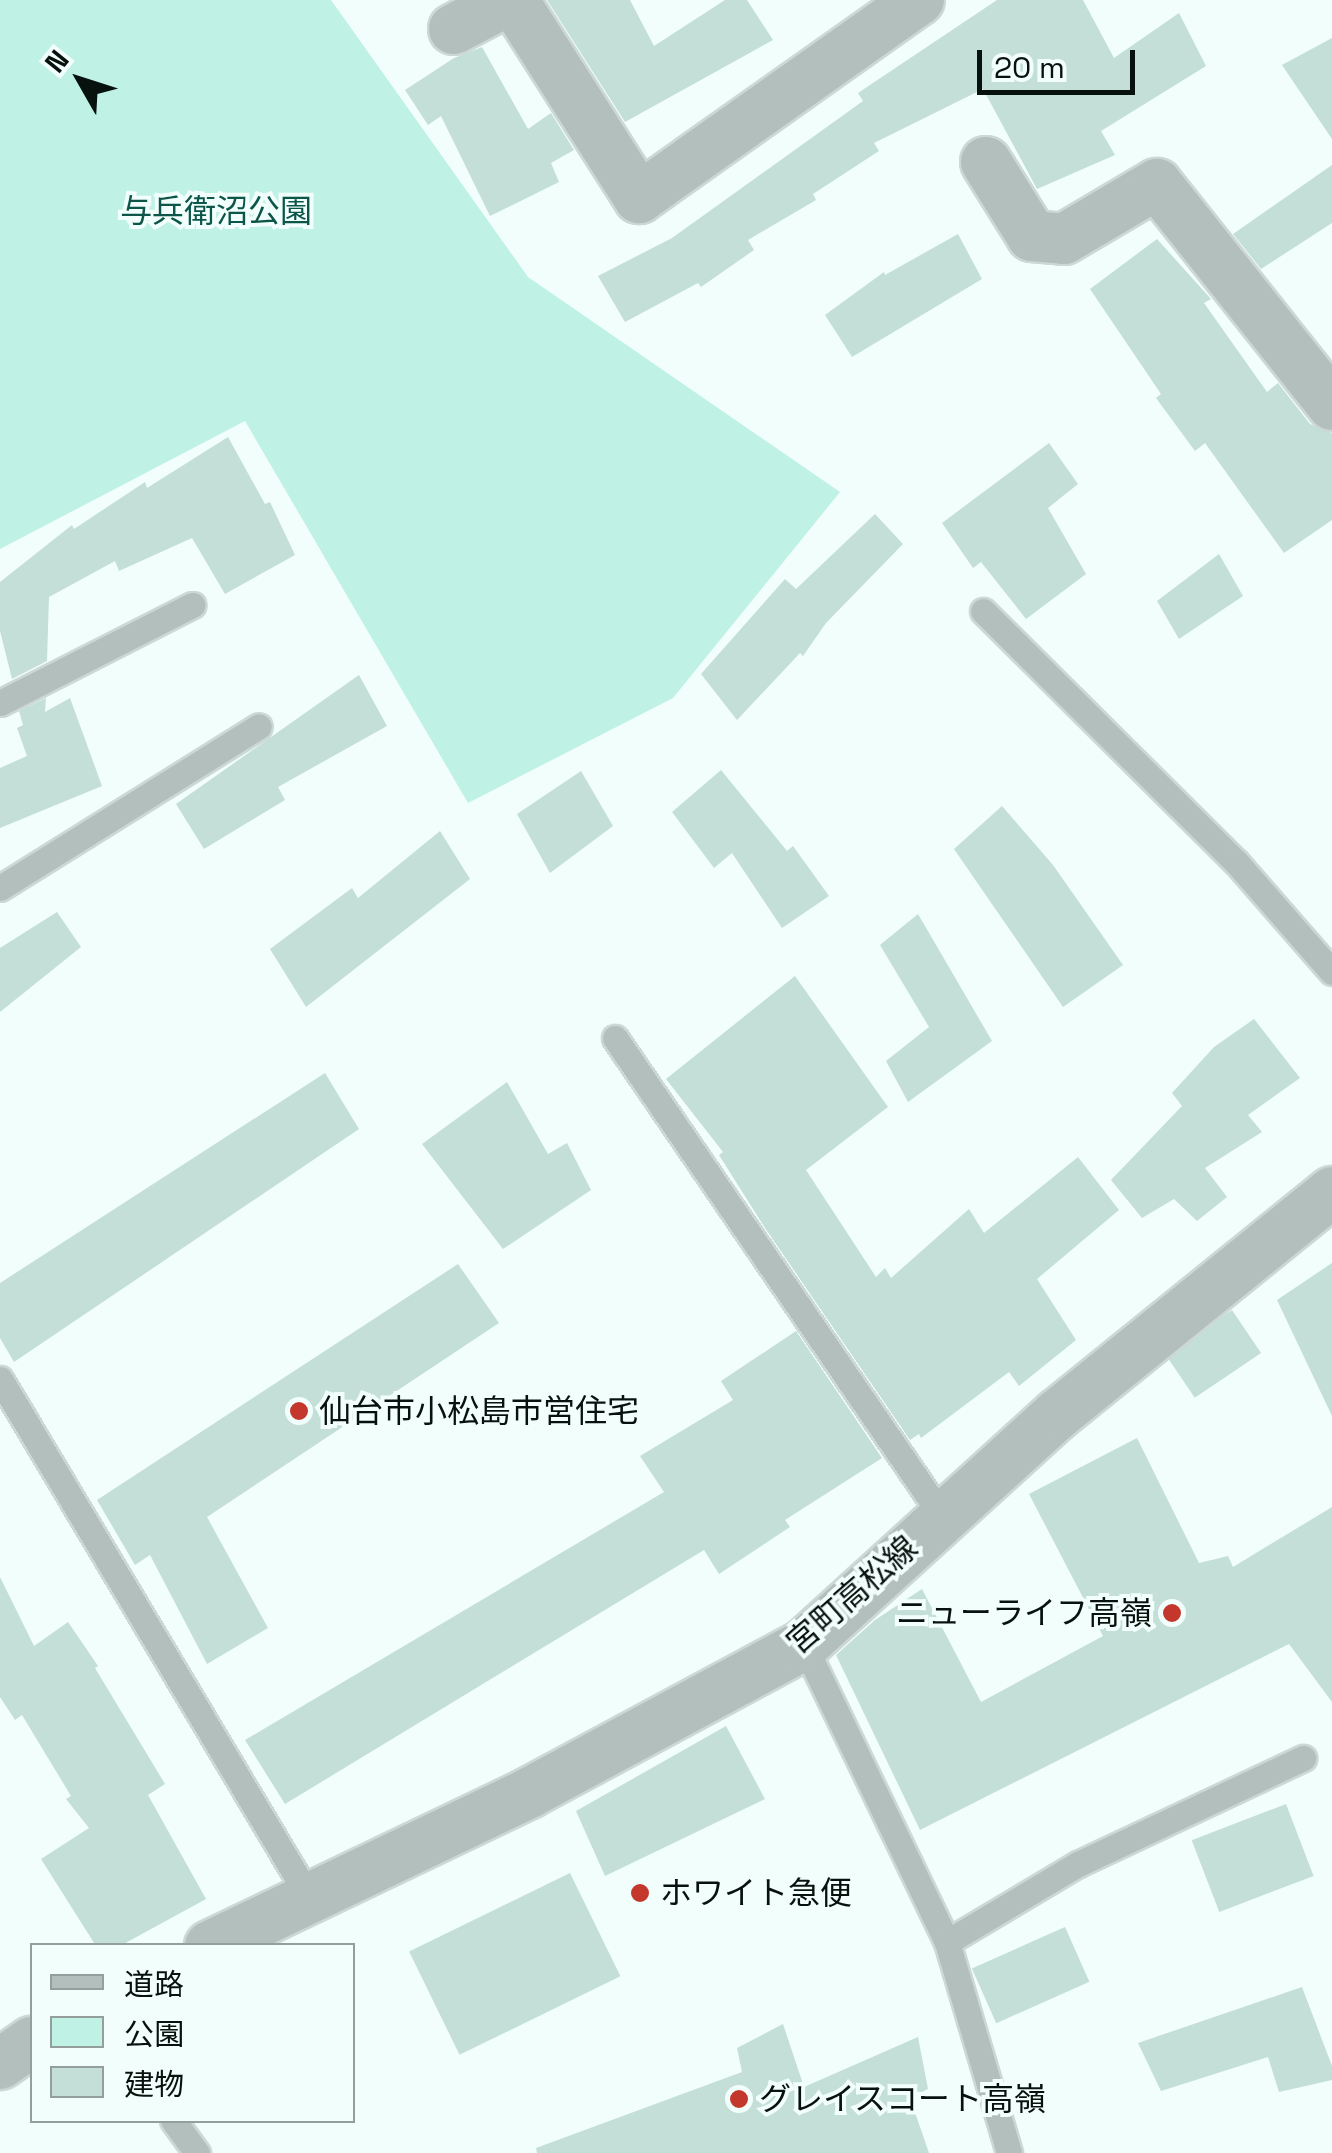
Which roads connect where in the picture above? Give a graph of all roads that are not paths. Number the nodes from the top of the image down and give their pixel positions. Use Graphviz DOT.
graph roads {
  1 [pos="511,0"];
  2 [pos="919,0"];
  3 [pos="454,28"];
  4 [pos="986,162"];
  5 [pos="1332,405"];
  6 [pos="192,605"];
  7 [pos="984,611"];
  8 [pos="0,702"];
  9 [pos="258,726"];
  10 [pos="0,888"];
  11 [pos="1332,972"];
  12 [pos="615,1038"];
  13 [pos="1329,1181"];
  14 [pos="0,1379"];
  15 [pos="942,1516"];
  16 [pos="804,1646"];
  17 [pos="1303,1758"];
  18 [pos="308,1897"];
  19 [pos="947,1942"];
  20 [pos="216,1943"];
  21 [pos="30,2043"];
  22 [pos="0,2064"];
  23 [pos="175,2123"];
  24 [pos="197,2153"];
  25 [pos="1010,2153"];
  1 -- 2 [label="street"];
  1 -- 3 [label="street"];
  4 -- 5 [label="street"];
  6 -- 8 [label="lane"];
  7 -- 11 [label="lane"];
  9 -- 10 [label="lane"];
  12 -- 15 [label="lane"];
  13 -- 15 [label="street, 宮町高松線"];
  14 -- 18 [label="lane"];
  15 -- 16 [label="street, 宮町高松線"];
  16 -- 18 [label="street, 宮町高松線"];
  16 -- 19 [label="lane"];
  17 -- 19 [label="lane"];
  18 -- 20 [label="street, 宮町高松線"];
  19 -- 25 [label="lane"];
  21 -- 22 [label="street"];
  23 -- 24 [label="lane"];
}
